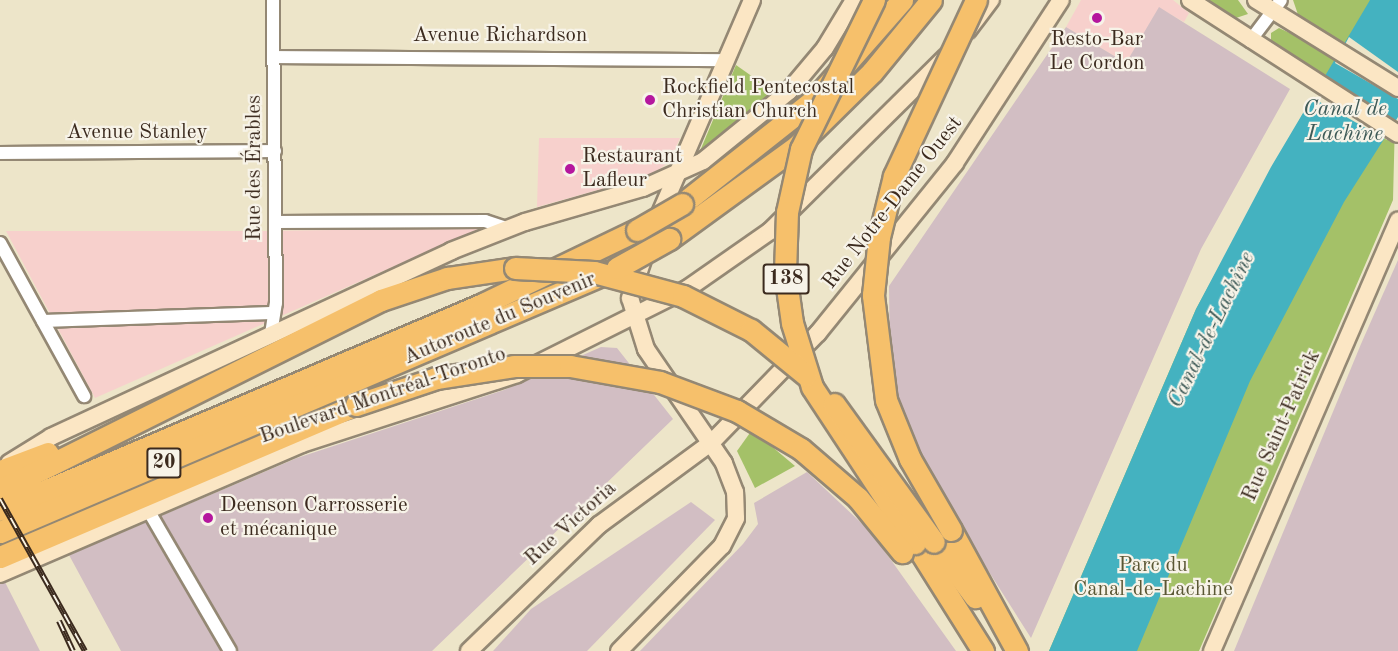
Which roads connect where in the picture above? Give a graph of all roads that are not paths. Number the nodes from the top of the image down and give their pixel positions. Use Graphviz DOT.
graph roads {
  1 [pos="273,0"];
  2 [pos="752,0"];
  3 [pos="854,0"];
  4 [pos="874,0"];
  5 [pos="902,0"];
  6 [pos="930,0"];
  7 [pos="976,0"];
  8 [pos="991,0"];
  9 [pos="1061,0"];
  10 [pos="1190,0"];
  11 [pos="1256,0"];
  12 [pos="1277,5"];
  13 [pos="1250,41"];
  14 [pos="273,57"];
  15 [pos="726,60"];
  16 [pos="1398,88"];
  17 [pos="1398,134"];
  18 [pos="275,151"];
  19 [pos="0,153"];
  20 [pos="676,174"];
  21 [pos="1398,221"];
  22 [pos="275,222"];
  23 [pos="507,228"];
  24 [pos="0,243"];
  25 [pos="271,313"];
  26 [pos="632,317"];
  27 [pos="43,321"];
  28 [pos="271,334"];
  29 [pos="200,388"];
  30 [pos="84,396"];
  31 [pos="712,442"];
  32 [pos="0,470"];
  33 [pos="0,490"];
  34 [pos="0,510"];
  35 [pos="148,510"];
  36 [pos="0,532"];
  37 [pos="1,561"];
  38 [pos="982,649"];
  39 [pos="230,651"];
  40 [pos="469,651"];
  41 [pos="619,651"];
  42 [pos="1016,651"];
  43 [pos="1212,651"];
  1 -- 14 [label="street, Rue des Érables"];
  2 -- 15 [label="main road"];
  3 -- 20 [label="main road"];
  4 -- 38 [label="highway, 138, bridge"];
  5 -- 34 [label="highway, Autoroute du Souvenir / 20, bridge"];
  6 -- 36 [label="highway, Autoroute du Souvenir / 20, bridge"];
  7 -- 42 [label="highway, bridge"];
  8 -- 26 [label="main road, Boulevard Montréal-Toronto"];
  9 -- 31 [label="main road, Rue Notre-Dame Ouest"];
  10 -- 13 [label="main road"];
  11 -- 12 [label="main road"];
  12 -- 13 [label="street"];
  12 -- 16 [label="main road"];
  13 -- 17 [label="main road"];
  14 -- 15 [label="street, Avenue Richardson"];
  14 -- 18 [label="street, Rue des Érables"];
  15 -- 20 [label="main road"];
  18 -- 19 [label="street, Avenue Stanley"];
  18 -- 22 [label="street, Rue des Érables"];
  20 -- 23 [label="main road"];
  20 -- 26 [label="main road"];
  21 -- 43 [label="main road, Rue Saint-Patrick"];
  22 -- 23 [label="street"];
  22 -- 25 [label="street, Rue des Érables"];
  23 -- 28 [label="main road"];
  24 -- 27 [label="street"];
  25 -- 27 [label="street"];
  25 -- 28 [label="street, Rue des Érables"];
  26 -- 31 [label="main road"];
  26 -- 35 [label="main road, Boulevard Montréal-Toronto"];
  27 -- 30 [label="street"];
  28 -- 32 [label="main road"];
  29 -- 32 [label="highway"];
  29 -- 33 [label="highway"];
  29 -- 42 [label="highway, bridge"];
  31 -- 40 [label="main road, Rue Victoria"];
  31 -- 41 [label="main road"];
  35 -- 37 [label="main road, Boulevard Montréal-Toronto"];
  35 -- 39 [label="street"];
  37 -- 38 [label="highway, bridge"];
}
